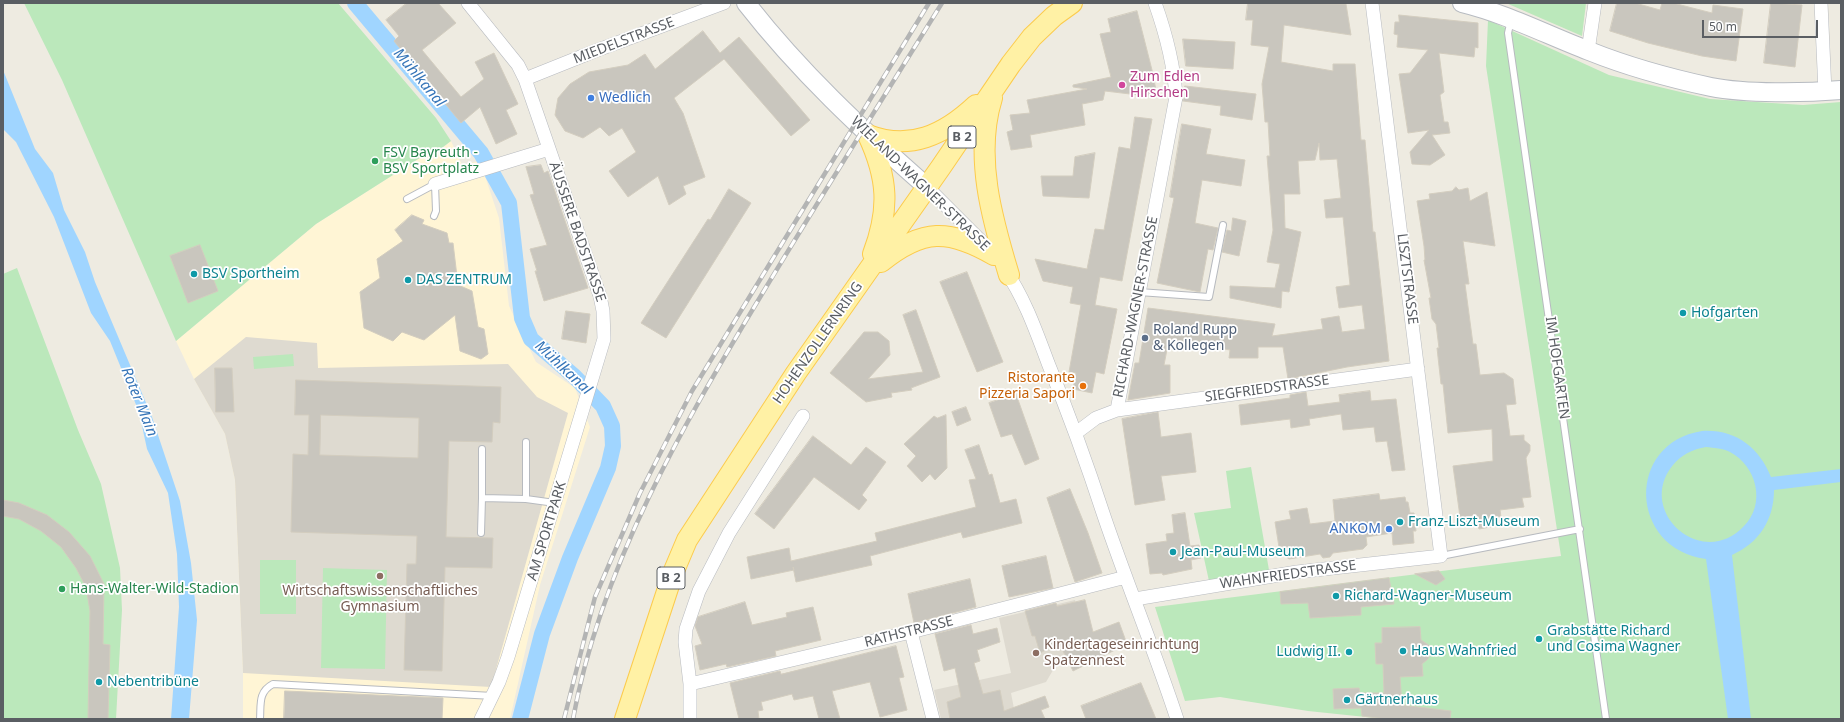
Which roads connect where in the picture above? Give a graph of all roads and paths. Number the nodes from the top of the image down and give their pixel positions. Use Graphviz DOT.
graph roads {
  1 [pos="468,3"];
  2 [pos="724,3"];
  3 [pos="746,3"];
  4 [pos="1072,3"];
  5 [pos="1155,3"];
  6 [pos="1372,3"];
  7 [pos="1462,3"];
  8 [pos="1595,3"];
  9 [pos="1822,3"];
  10 [pos="709,6"];
  11 [pos="1512,18"];
  12 [pos="1588,51"];
  13 [pos="525,79"];
  14 [pos="996,86"];
  15 [pos="1833,91"];
  16 [pos="868,135"];
  17 [pos="549,149"];
  18 [pos="435,184"];
  19 [pos="927,187"];
  20 [pos="407,199"];
  21 [pos="434,216"];
  22 [pos="1223,225"];
  23 [pos="994,255"];
  24 [pos="1009,275"];
  25 [pos="863,278"];
  26 [pos="1139,292"];
  27 [pos="604,339"];
  28 [pos="1418,369"];
  29 [pos="1117,410"];
  30 [pos="803,416"];
  31 [pos="1076,433"];
  32 [pos="526,442"];
  33 [pos="482,449"];
  34 [pos="482,498"];
  35 [pos="526,499"];
  36 [pos="555,503"];
  37 [pos="1580,529"];
  38 [pos="481,534"];
  39 [pos="1441,556"];
  40 [pos="1126,577"];
  41 [pos="1135,599"];
  42 [pos="911,632"];
  43 [pos="690,684"];
  44 [pos="493,696"];
  45 [pos="260,719"];
  46 [pos="481,719"];
  47 [pos="625,719"];
  48 [pos="690,719"];
  49 [pos="933,719"];
  50 [pos="1177,719"];
  51 [pos="1606,719"];
  1 -- 13 [label="street, ÄUSSERE BADSTRASSE"];
  2 -- 10 [label="street, MIEDELSTRASSE"];
  3 -- 16 [label="main road, WIELAND-WAGNER-STRASSE"];
  4 -- 14 [label="main road, HOHENZOLLERNRING / B 2"];
  5 -- 26 [label="street, RICHARD-WAGNER-STRASSE"];
  6 -- 28 [label="street, LISZTSTRASSE"];
  7 -- 11 [label="main road"];
  8 -- 12 [label="street"];
  9 -- 15 [label="street"];
  10 -- 13 [label="street, MIEDELSTRASSE"];
  11 -- 12 [label="main road"];
  11 -- 37 [label="lane, IM HOFGARTEN"];
  12 -- 15 [label="main road"];
  13 -- 17 [label="street, ÄUSSERE BADSTRASSE"];
  14 -- 16 [label="main road"];
  14 -- 19 [label="main road, HOHENZOLLERNRING / B 2"];
  14 -- 24 [label="main road"];
  16 -- 19 [label="main road, WIELAND-WAGNER-STRASSE"];
  16 -- 25 [label="main road"];
  17 -- 18 [label="street, ÄUSSERE BADSTRASSE"];
  17 -- 27 [label="street, ÄUSSERE BADSTRASSE"];
  18 -- 20 [label="lane, ÄUSSERE BADSTRASSE"];
  18 -- 21 [label="lane"];
  19 -- 23 [label="street, WIELAND-WAGNER-STRASSE"];
  19 -- 25 [label="main road, HOHENZOLLERNRING / B 2"];
  22 -- 26 [label="lane"];
  23 -- 24 [label="street, WIELAND-WAGNER-STRASSE"];
  23 -- 25 [label="main road"];
  24 -- 31 [label="street, WIELAND-WAGNER-STRASSE"];
  25 -- 47 [label="main road, HOHENZOLLERNRING / B 2"];
  26 -- 29 [label="street, RICHARD-WAGNER-STRASSE"];
  27 -- 36 [label="street, AM SPORTPARK"];
  28 -- 29 [label="street, SIEGFRIEDSTRASSE"];
  28 -- 39 [label="street, LISZTSTRASSE"];
  29 -- 31 [label="street, RICHARD-WAGNER-STRASSE"];
  30 -- 43 [label="street"];
  31 -- 40 [label="street"];
  32 -- 35 [label="lane"];
  33 -- 34 [label="lane"];
  34 -- 35 [label="lane"];
  34 -- 38 [label="lane"];
  35 -- 36 [label="lane"];
  36 -- 44 [label="street, AM SPORTPARK"];
  37 -- 39 [label="lane"];
  37 -- 51 [label="lane, IM HOFGARTEN"];
  39 -- 41 [label="street, WAHNFRIEDSTRASSE"];
  40 -- 41 [label="street"];
  40 -- 42 [label="street, RATHSTRASSE"];
  41 -- 50 [label="street"];
  42 -- 43 [label="street, RATHSTRASSE"];
  42 -- 49 [label="street"];
  43 -- 48 [label="street"];
  44 -- 45 [label="lane"];
  44 -- 46 [label="street, AM SPORTPARK"];
}
